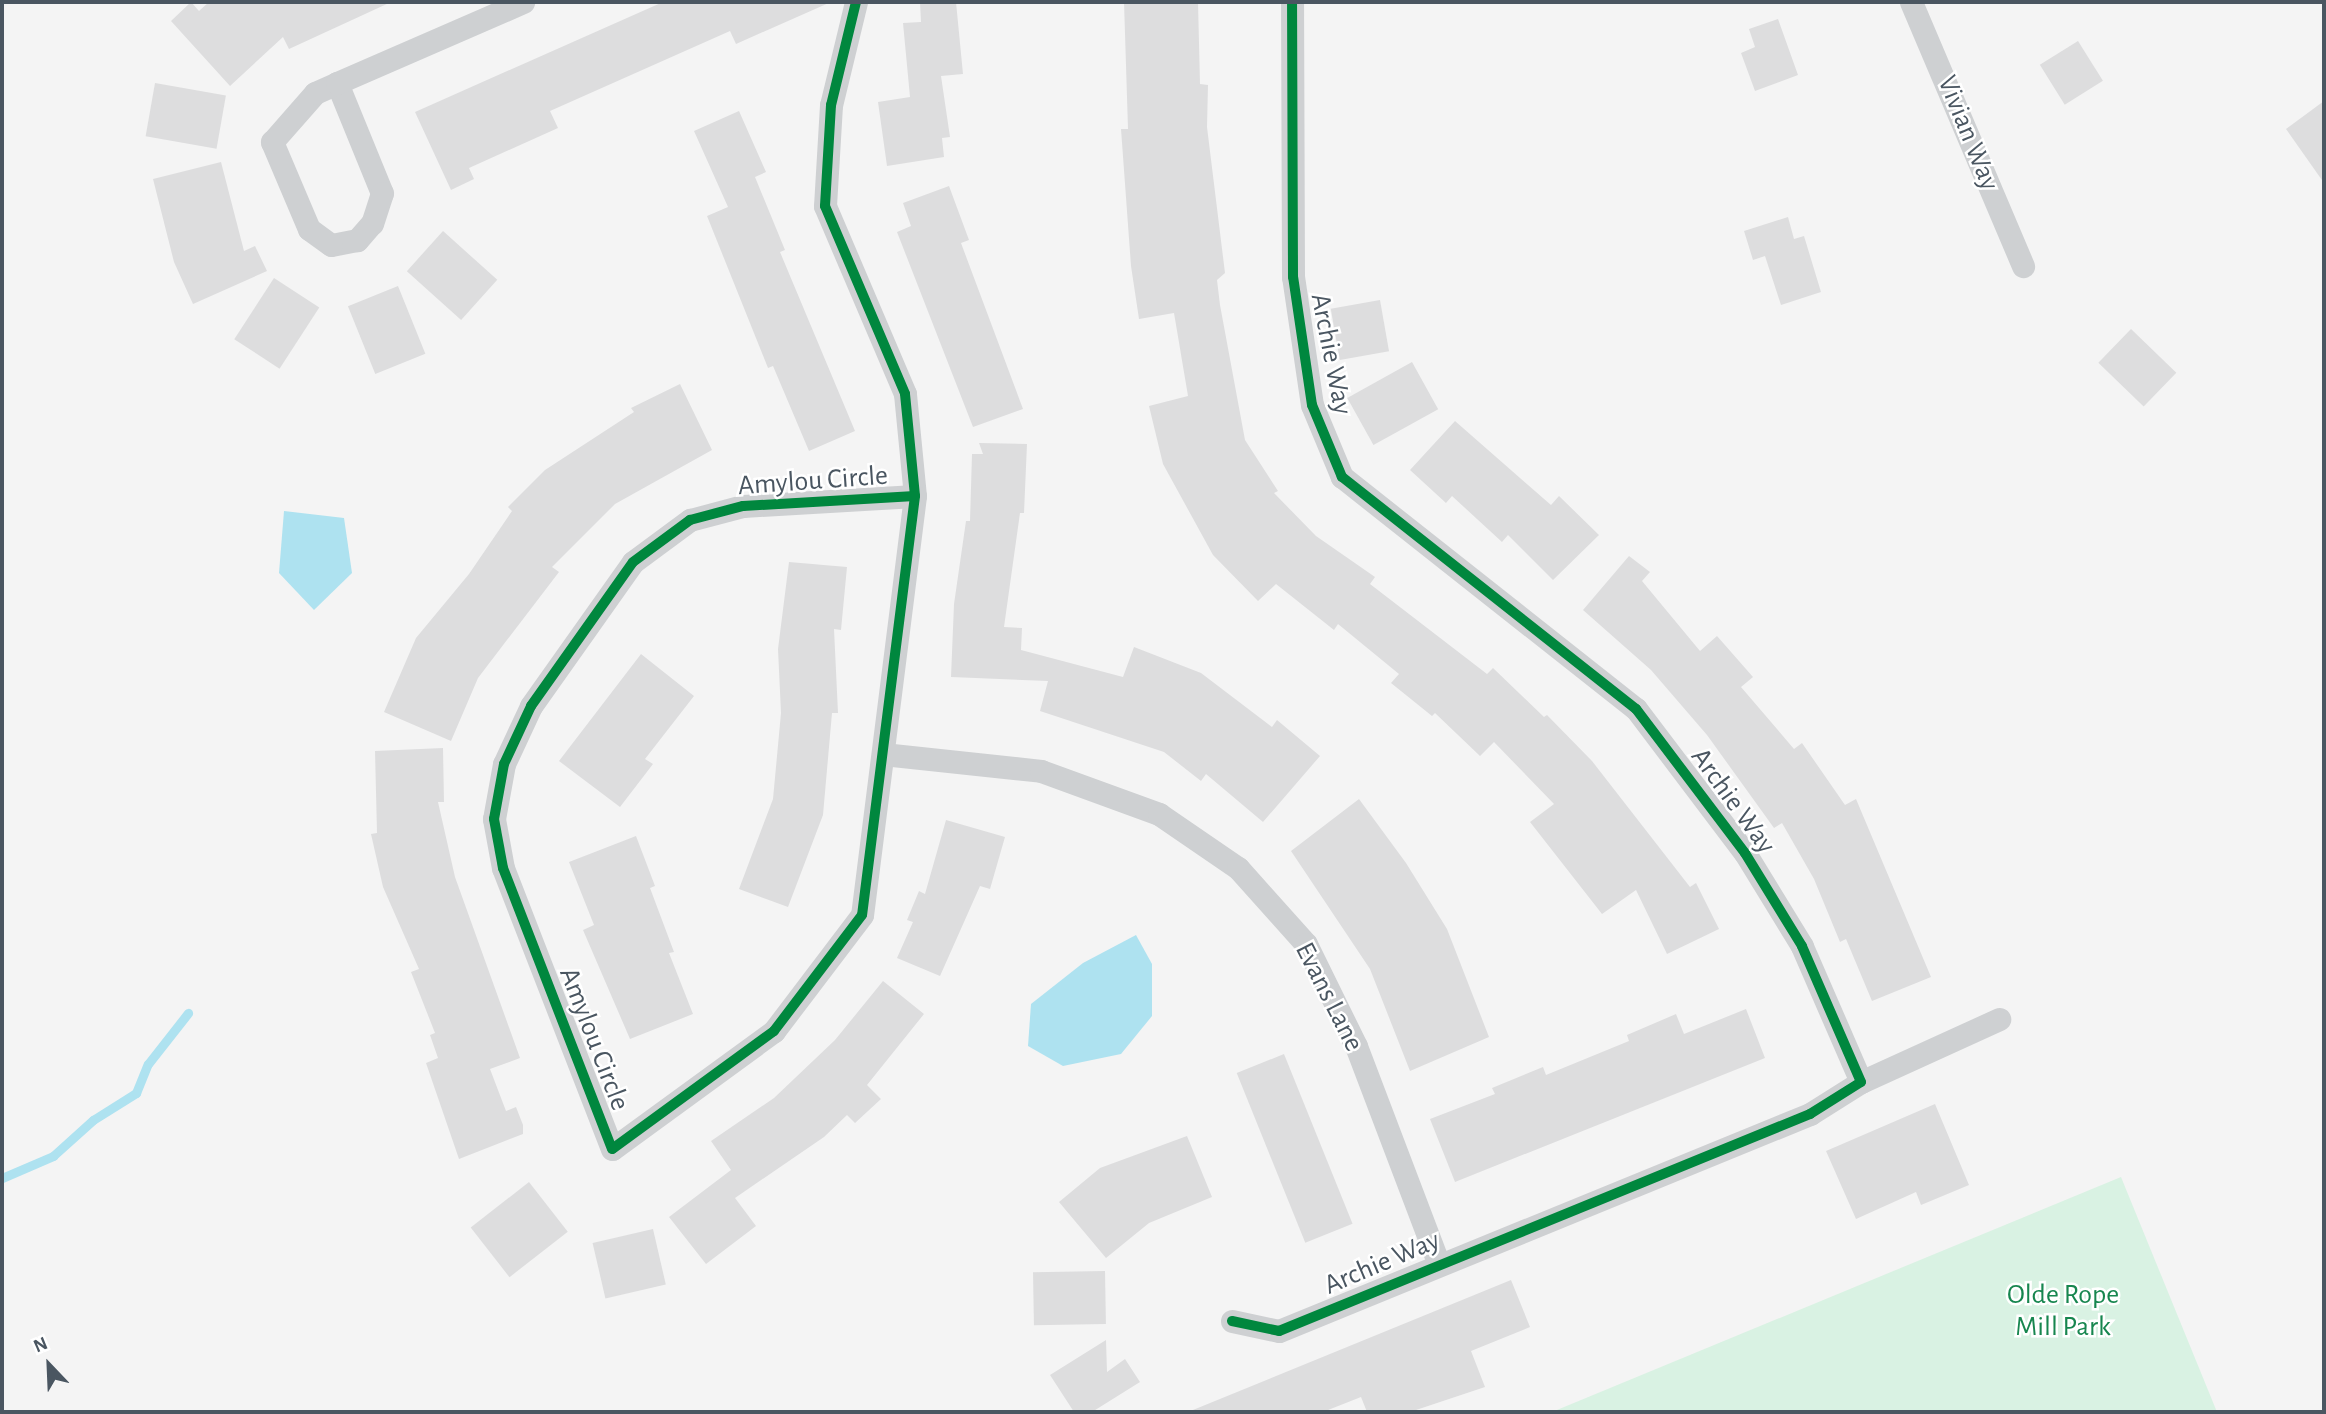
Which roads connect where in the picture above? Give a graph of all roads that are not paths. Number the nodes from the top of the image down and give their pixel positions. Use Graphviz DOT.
graph roads {
  1 [pos="523,2"];
  2 [pos="856,2"];
  3 [pos="1292,2"];
  4 [pos="1911,2"];
  5 [pos="337,83"];
  6 [pos="2023,266"];
  7 [pos="915,496"];
  8 [pos="883,754"];
  9 [pos="1999,1019"];
  10 [pos="1861,1082"];
  11 [pos="1438,1264"];
  12 [pos="1232,1321"];
  1 -- 5 [label="street"];
  2 -- 7 [label="street, Amylou Circle"];
  3 -- 10 [label="street, Archie Way"];
  4 -- 6 [label="street, Vivian Way"];
  5 -- 5 [label="street"];
  7 -- 8 [label="street, Amylou Circle"];
  7 -- 8 [label="street, Amylou Circle"];
  8 -- 11 [label="street, Evans Lane"];
  9 -- 10 [label="street"];
  10 -- 11 [label="street, Archie Way"];
  11 -- 12 [label="street, Archie Way"];
}
